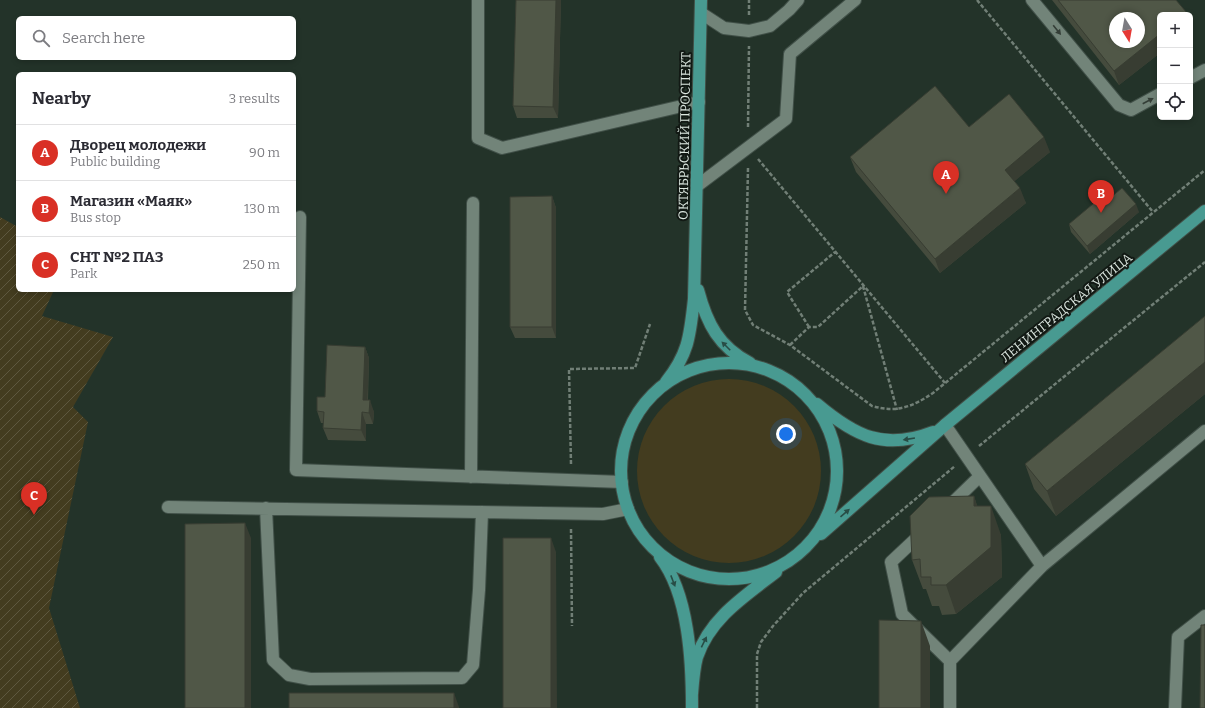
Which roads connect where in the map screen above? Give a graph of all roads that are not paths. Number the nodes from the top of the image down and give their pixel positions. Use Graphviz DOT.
graph roads {
  1 [pos="478,0"];
  2 [pos="701,0"];
  3 [pos="798,0"];
  4 [pos="1032,0"];
  5 [pos="850,2"];
  6 [pos="701,13"];
  7 [pos="1205,70"];
  8 [pos="1193,76"];
  9 [pos="1157,96"];
  10 [pos="699,102"];
  11 [pos="697,186"];
  12 [pos="473,203"];
  13 [pos="1205,211"];
  14 [pos="300,217"];
  15 [pos="695,273"];
  16 [pos="772,372"];
  17 [pos="654,394"];
  18 [pos="807,395"];
  19 [pos="945,425"];
  20 [pos="1205,431"];
  21 [pos="980,476"];
  22 [pos="471,477"];
  23 [pos="622,482"];
  24 [pos="168,507"];
  25 [pos="266,508"];
  26 [pos="628,509"];
  27 [pos="482,512"];
  28 [pos="941,514"];
  29 [pos="930,524"];
  30 [pos="653,548"];
  31 [pos="805,548"];
  32 [pos="790,561"];
  33 [pos="1042,566"];
  34 [pos="1205,616"];
  35 [pos="950,661"];
  36 [pos="692,694"];
  37 [pos="692,708"];
  38 [pos="950,708"];
  39 [pos="1175,708"];
  1 -- 10 [label="lane"];
  2 -- 6 [label="main road, ОКТЯБРЬСКИЙ ПРОСПЕКТ"];
  3 -- 6 [label="lane"];
  4 -- 9 [label="lane, one-way"];
  5 -- 11 [label="lane"];
  6 -- 10 [label="main road, ОКТЯБРЬСКИЙ ПРОСПЕКТ"];
  7 -- 8 [label="lane"];
  10 -- 11 [label="main road, ОКТЯБРЬСКИЙ ПРОСПЕКТ"];
  11 -- 15 [label="main road, ОКТЯБРЬСКИЙ ПРОСПЕКТ"];
  12 -- 22 [label="lane"];
  13 -- 19 [label="main road, ЛЕНИНГРАДСКАЯ УЛИЦА"];
  14 -- 22 [label="lane"];
  16 -- 15 [label="main road, ОКТЯБРЬСКИЙ ПРОСПЕКТ, one-way"];
  15 -- 17 [label="main road, ОКТЯБРЬСКИЙ ПРОСПЕКТ"];
  16 -- 17 [label="main road"];
  16 -- 18 [label="main road, ЛЕНИНГРАДСКАЯ УЛИЦА"];
  17 -- 23 [label="main road"];
  19 -- 18 [label="main road, ЛЕНИНГРАДСКАЯ УЛИЦА, one-way"];
  18 -- 31 [label="main road"];
  19 -- 21 [label="lane"];
  31 -- 19 [label="main road, ЛЕНИНГРАДСКАЯ УЛИЦА, one-way"];
  20 -- 33 [label="lane"];
  21 -- 28 [label="lane"];
  21 -- 33 [label="lane"];
  22 -- 23 [label="lane"];
  23 -- 26 [label="main road"];
  24 -- 25 [label="lane"];
  25 -- 27 [label="lane"];
  25 -- 27 [label="lane"];
  26 -- 27 [label="lane"];
  26 -- 30 [label="main road"];
  29 -- 35 [label="lane"];
  30 -- 32 [label="main road"];
  30 -- 36 [label="main road, one-way"];
  31 -- 32 [label="main road"];
  36 -- 32 [label="main road, one-way"];
  33 -- 35 [label="lane"];
  34 -- 39 [label="lane"];
  35 -- 38 [label="lane"];
  36 -- 37 [label="main road"];
}
